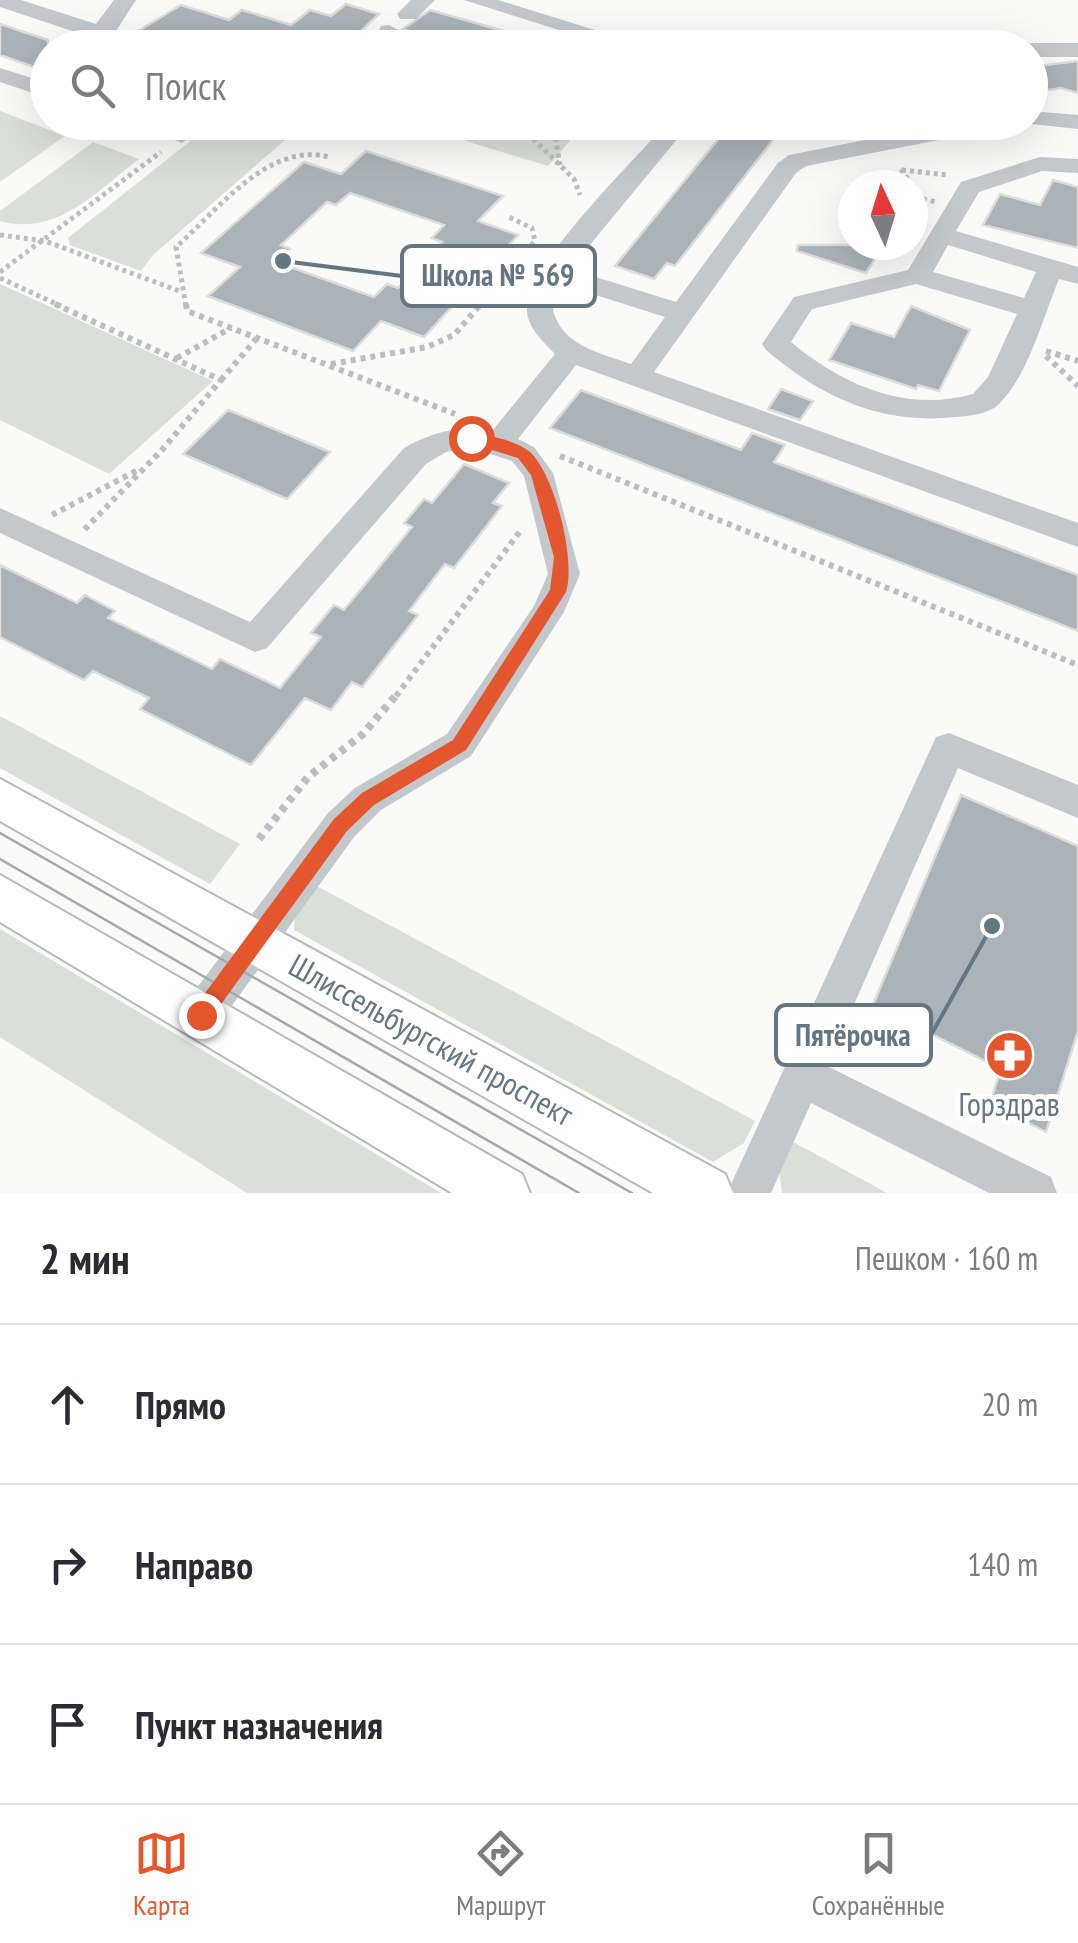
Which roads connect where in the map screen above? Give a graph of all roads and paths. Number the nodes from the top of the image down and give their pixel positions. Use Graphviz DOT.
graph roads {
  1 [pos="0,0"];
  2 [pos="125,0"];
  3 [pos="488,2"];
  4 [pos="92,30"];
  5 [pos="102,30"];
  6 [pos="582,30"];
  7 [pos="1048,50"];
  8 [pos="1078,50"];
  9 [pos="0,75"];
  10 [pos="30,85"];
  11 [pos="1048,120"];
  12 [pos="1078,122"];
  13 [pos="178,140"];
  14 [pos="534,140"];
  15 [pos="556,140"];
  16 [pos="664,140"];
  17 [pos="819,140"];
  18 [pos="895,140"];
  19 [pos="828,152"];
  20 [pos="330,157"];
  21 [pos="560,165"];
  22 [pos="1078,166"];
  23 [pos="928,173"];
  24 [pos="958,176"];
  25 [pos="508,216"];
  26 [pos="598,216"];
  27 [pos="0,235"];
  28 [pos="941,235"];
  29 [pos="45,240"];
  30 [pos="1051,268"];
  31 [pos="553,273"];
  32 [pos="0,275"];
  33 [pos="917,276"];
  34 [pos="1078,276"];
  35 [pos="184,292"];
  36 [pos="1031,308"];
  37 [pos="682,313"];
  38 [pos="232,328"];
  39 [pos="256,338"];
  40 [pos="1040,349"];
  41 [pos="571,353"];
  42 [pos="176,359"];
  43 [pos="328,364"];
  44 [pos="636,376"];
  45 [pos="220,380"];
  46 [pos="1078,386"];
  47 [pos="882,406"];
  48 [pos="502,438"];
  49 [pos="855,454"];
  50 [pos="144,467"];
  51 [pos="546,496"];
  52 [pos="13,526"];
  53 [pos="1078,535"];
  54 [pos="66,551"];
  55 [pos="1078,665"];
  56 [pos="0,798"];
  57 [pos="1078,802"];
  58 [pos="259,839"];
  59 [pos="0,897"];
  60 [pos="254,942"];
  61 [pos="201,1015"];
  62 [pos="804,1077"];
  63 [pos="503,1193"];
  64 [pos="706,1193"];
  65 [pos="749,1193"];
  66 [pos="1036,1193"];
  1 -- 4 [label="lane"];
  2 -- 5 [label="lane"];
  3 -- 6 [label="lane"];
  7 -- 8 [label="lane"];
  9 -- 10 [label="lane"];
  11 -- 12 [label="lane"];
  13 -- 29 [label="path"];
  14 -- 21 [label="path"];
  15 -- 21 [label="path"];
  16 -- 26 [label="lane"];
  17 -- 19 [label="lane"];
  18 -- 19 [label="lane"];
  19 -- 37 [label="lane"];
  20 -- 35 [label="path"];
  21 -- 26 [label="path"];
  22 -- 28 [label="lane"];
  23 -- 24 [label="path"];
  25 -- 43 [label="path"];
  26 -- 31 [label="lane"];
  27 -- 29 [label="path"];
  28 -- 30 [label="lane"];
  28 -- 33 [label="lane"];
  29 -- 32 [label="path"];
  29 -- 35 [label="path"];
  30 -- 34 [label="lane"];
  30 -- 36 [label="lane"];
  31 -- 37 [label="lane"];
  31 -- 41 [label="lane"];
  32 -- 42 [label="path"];
  33 -- 36 [label="lane"];
  33 -- 47 [label="lane"];
  35 -- 38 [label="path"];
  36 -- 47 [label="lane"];
  37 -- 44 [label="lane"];
  38 -- 39 [label="path"];
  38 -- 42 [label="path"];
  39 -- 43 [label="path"];
  39 -- 45 [label="path"];
  40 -- 46 [label="path"];
  41 -- 44 [label="lane"];
  41 -- 48 [label="lane"];
  42 -- 45 [label="path"];
  43 -- 48 [label="path"];
  44 -- 49 [label="lane"];
  45 -- 50 [label="path"];
  47 -- 49 [label="lane"];
  48 -- 51 [label="lane"];
  48 -- 54 [label="lane"];
  48 -- 55 [label="path"];
  49 -- 53 [label="lane"];
  50 -- 52 [label="path"];
  50 -- 54 [label="path"];
  51 -- 58 [label="path"];
  51 -- 60 [label="lane"];
  52 -- 54 [label="lane"];
  56 -- 60 [label="main road, Шлиссельбургский проспект"];
  57 -- 62 [label="lane"];
  59 -- 61 [label="main road"];
  60 -- 61 [label="lane"];
  60 -- 64 [label="main road, Шлиссельбургский проспект"];
  61 -- 63 [label="main road"];
  62 -- 65 [label="lane"];
  62 -- 66 [label="lane"];
}
